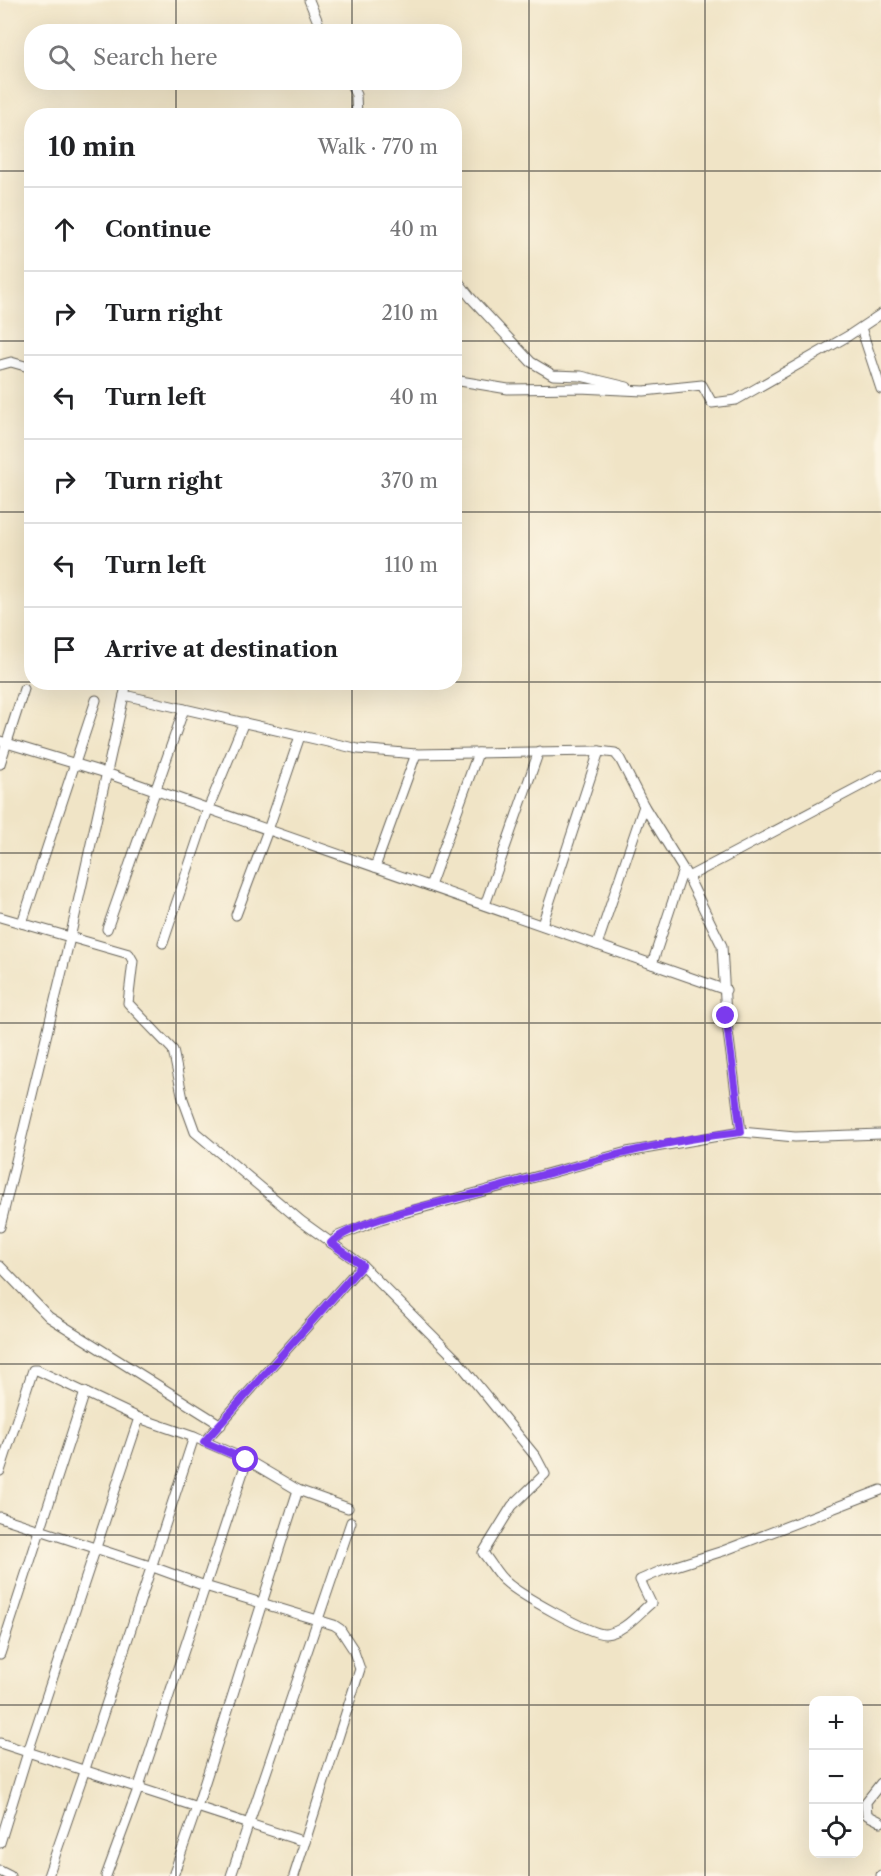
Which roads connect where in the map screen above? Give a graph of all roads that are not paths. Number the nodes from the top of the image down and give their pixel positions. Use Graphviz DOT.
graph roads {
  1 [pos="309,0"];
  2 [pos="319,24"];
  3 [pos="354,90"];
  4 [pos="357,108"];
  5 [pos="462,286"];
  6 [pos="881,314"];
  7 [pos="861,328"];
  8 [pos="0,365"];
  9 [pos="24,366"];
  10 [pos="462,381"];
  11 [pos="881,389"];
  12 [pos="644,391"];
  13 [pos="24,689"];
  14 [pos="125,690"];
  15 [pos="124,695"];
  16 [pos="96,700"];
  17 [pos="184,709"];
  18 [pos="244,722"];
  19 [pos="300,736"];
  20 [pos="4,742"];
  21 [pos="539,751"];
  22 [pos="599,751"];
  23 [pos="478,753"];
  24 [pos="416,754"];
  25 [pos="0,764"];
  26 [pos="74,764"];
  27 [pos="106,773"];
  28 [pos="881,775"];
  29 [pos="156,791"];
  30 [pos="644,806"];
  31 [pos="208,809"];
  32 [pos="268,830"];
  33 [pos="375,867"];
  34 [pos="685,874"];
  35 [pos="430,886"];
  36 [pos="485,905"];
  37 [pos="236,915"];
  38 [pos="0,917"];
  39 [pos="22,923"];
  40 [pos="542,925"];
  41 [pos="107,929"];
  42 [pos="70,938"];
  43 [pos="164,943"];
  44 [pos="597,945"];
  45 [pos="652,964"];
  46 [pos="726,990"];
  47 [pos="741,1132"];
  48 [pos="881,1134"];
  49 [pos="0,1227"];
  50 [pos="331,1243"];
  51 [pos="362,1265"];
  52 [pos="0,1266"];
  53 [pos="85,1392"];
  54 [pos="139,1418"];
  55 [pos="220,1425"];
  56 [pos="194,1437"];
  57 [pos="204,1442"];
  58 [pos="4,1444"];
  59 [pos="246,1460"];
  60 [pos="0,1471"];
  61 [pos="298,1490"];
  62 [pos="881,1490"];
  63 [pos="348,1508"];
  64 [pos="0,1517"];
  65 [pos="351,1522"];
  66 [pos="42,1530"];
  67 [pos="97,1549"];
  68 [pos="153,1566"];
  69 [pos="205,1586"];
  70 [pos="262,1603"];
  71 [pos="317,1619"];
  72 [pos="0,1654"];
  73 [pos="0,1743"];
  74 [pos="28,1752"];
  75 [pos="84,1772"];
  76 [pos="881,1783"];
  77 [pos="138,1789"];
  78 [pos="197,1807"];
  79 [pos="881,1822"];
  80 [pos="248,1824"];
  81 [pos="305,1842"];
  82 [pos="0,1843"];
  83 [pos="0,1871"];
  84 [pos="10,1876"];
  85 [pos="48,1876"];
  86 [pos="106,1876"];
  87 [pos="173,1876"];
  88 [pos="231,1876"];
  89 [pos="294,1876"];
  1 -- 2 [label="street"];
  3 -- 4 [label="street"];
  5 -- 12 [label="street"];
  6 -- 7 [label="street"];
  7 -- 11 [label="street"];
  7 -- 12 [label="street"];
  8 -- 9 [label="street"];
  10 -- 12 [label="street"];
  13 -- 20 [label="street"];
  14 -- 15 [label="street"];
  15 -- 17 [label="street"];
  15 -- 27 [label="street"];
  16 -- 26 [label="street"];
  17 -- 18 [label="street"];
  17 -- 29 [label="street"];
  18 -- 19 [label="street"];
  18 -- 31 [label="street"];
  19 -- 24 [label="street"];
  19 -- 32 [label="street"];
  20 -- 25 [label="street"];
  20 -- 26 [label="street"];
  21 -- 22 [label="street"];
  21 -- 23 [label="street"];
  21 -- 36 [label="street"];
  22 -- 30 [label="street"];
  22 -- 40 [label="street"];
  23 -- 24 [label="street"];
  23 -- 35 [label="street"];
  24 -- 33 [label="street"];
  26 -- 27 [label="street"];
  26 -- 39 [label="street"];
  27 -- 29 [label="street"];
  27 -- 42 [label="street"];
  28 -- 34 [label="street"];
  29 -- 31 [label="street"];
  29 -- 41 [label="street"];
  30 -- 34 [label="street"];
  30 -- 44 [label="street"];
  31 -- 32 [label="street"];
  31 -- 43 [label="street"];
  32 -- 33 [label="street"];
  32 -- 37 [label="street"];
  33 -- 35 [label="street"];
  34 -- 45 [label="street"];
  34 -- 46 [label="street"];
  35 -- 36 [label="street"];
  36 -- 40 [label="street"];
  38 -- 39 [label="street"];
  39 -- 42 [label="street"];
  40 -- 44 [label="street"];
  42 -- 49 [label="street"];
  42 -- 50 [label="street"];
  44 -- 45 [label="street"];
  45 -- 46 [label="street"];
  46 -- 47 [label="street"];
  47 -- 48 [label="street"];
  47 -- 50 [label="street"];
  50 -- 51 [label="street"];
  51 -- 55 [label="street"];
  51 -- 62 [label="street"];
  52 -- 55 [label="street"];
  53 -- 54 [label="street"];
  53 -- 58 [label="street"];
  53 -- 66 [label="street"];
  54 -- 56 [label="street"];
  54 -- 67 [label="street"];
  55 -- 57 [label="street"];
  56 -- 57 [label="street"];
  56 -- 68 [label="street"];
  57 -- 59 [label="street"];
  58 -- 60 [label="street"];
  59 -- 61 [label="street"];
  59 -- 69 [label="street"];
  61 -- 63 [label="street"];
  61 -- 70 [label="street"];
  64 -- 66 [label="street"];
  65 -- 71 [label="street"];
  66 -- 67 [label="street"];
  66 -- 72 [label="street"];
  67 -- 68 [label="street"];
  67 -- 74 [label="street"];
  68 -- 69 [label="street"];
  68 -- 75 [label="street"];
  69 -- 70 [label="street"];
  69 -- 77 [label="street"];
  70 -- 71 [label="street"];
  70 -- 78 [label="street"];
  71 -- 80 [label="street"];
  71 -- 81 [label="street"];
  73 -- 74 [label="street"];
  74 -- 75 [label="street"];
  74 -- 82 [label="street"];
  75 -- 77 [label="street"];
  75 -- 85 [label="street"];
  76 -- 79 [label="street"];
  77 -- 78 [label="street"];
  77 -- 86 [label="street"];
  78 -- 80 [label="street"];
  78 -- 87 [label="street"];
  80 -- 81 [label="street"];
  80 -- 88 [label="street"];
  81 -- 89 [label="street"];
  83 -- 84 [label="street"];
}
